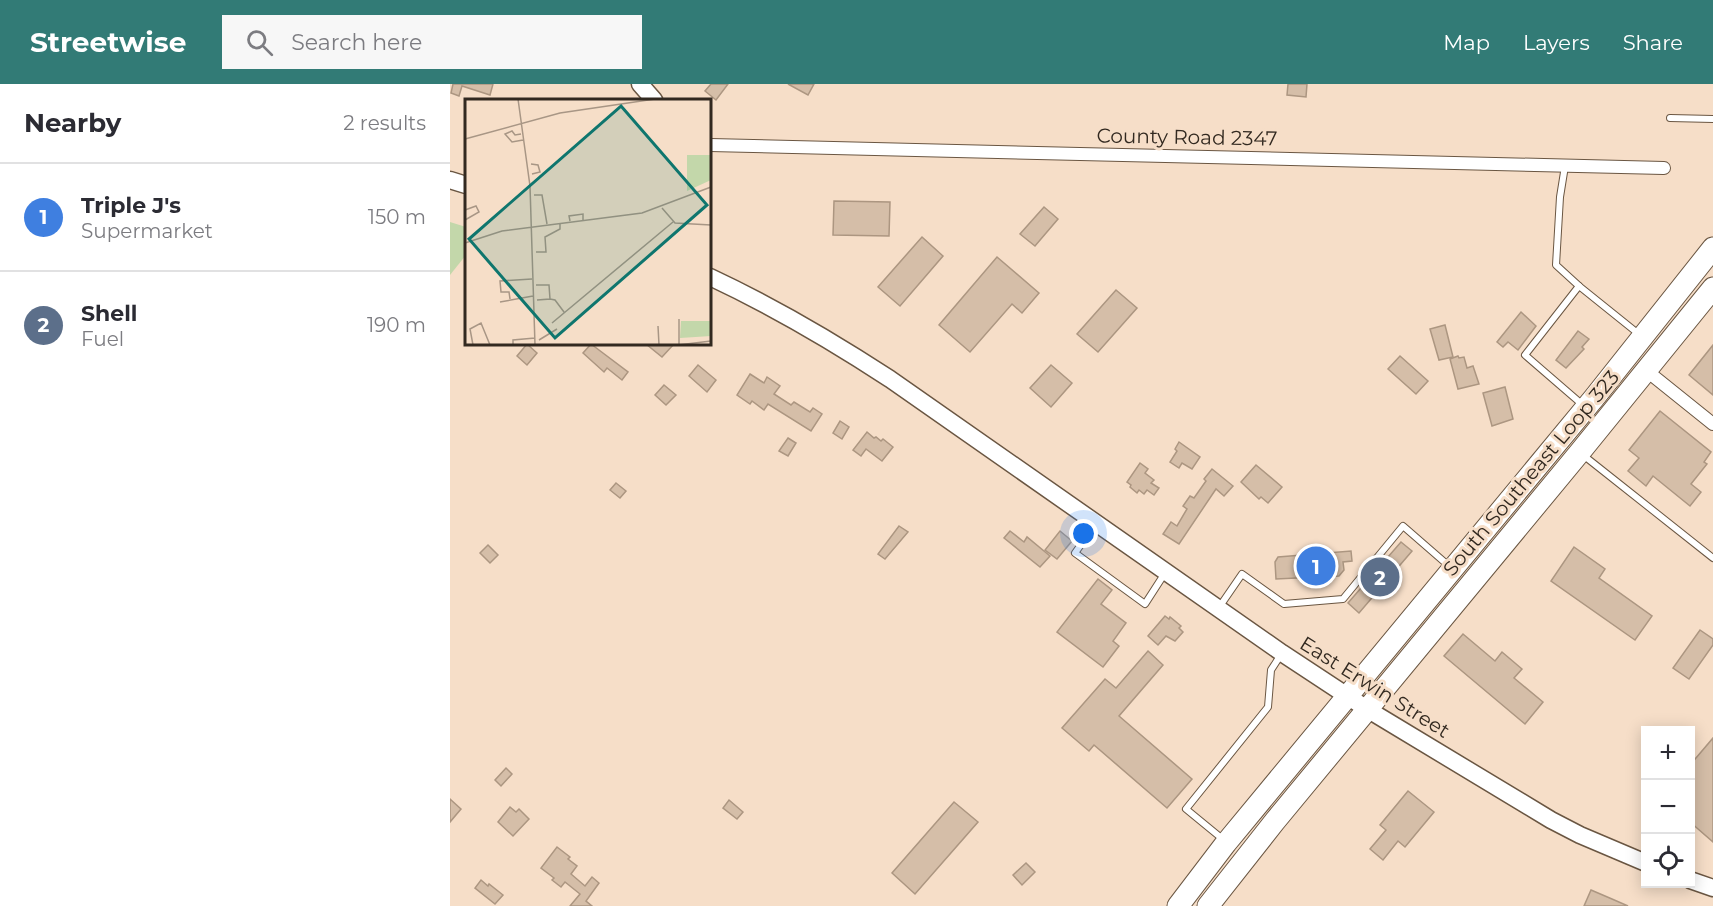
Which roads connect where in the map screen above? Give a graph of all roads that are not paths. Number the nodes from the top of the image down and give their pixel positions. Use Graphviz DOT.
graph roads {
  1 [pos="640,84"];
  2 [pos="653,99"];
  3 [pos="1670,117"];
  4 [pos="1713,119"];
  5 [pos="711,145"];
  6 [pos="1565,166"];
  7 [pos="1664,168"];
  8 [pos="450,180"];
  9 [pos="465,185"];
  10 [pos="1713,248"];
  11 [pos="711,278"];
  12 [pos="1579,285"];
  13 [pos="1713,288"];
  14 [pos="1642,337"];
  15 [pos="1647,371"];
  16 [pos="1586,408"];
  17 [pos="1713,424"];
  18 [pos="1580,452"];
  19 [pos="1096,523"];
  20 [pos="1713,558"];
  21 [pos="1451,568"];
  22 [pos="1166,573"];
  23 [pos="1218,609"];
  24 [pos="1282,653"];
  25 [pos="1347,696"];
  26 [pos="1367,709"];
  27 [pos="1226,843"];
  28 [pos="1641,861"];
  29 [pos="1695,882"];
  30 [pos="1713,888"];
  31 [pos="1178,906"];
  32 [pos="1208,906"];
  1 -- 2 [label="main road"];
  3 -- 4 [label="lane"];
  5 -- 6 [label="street, County Road 2347"];
  6 -- 7 [label="street, County Road 2347"];
  6 -- 12 [label="lane"];
  8 -- 9 [label="main road"];
  10 -- 14 [label="highway, South Southeast Loop 323"];
  11 -- 19 [label="main road, East Erwin Street"];
  12 -- 14 [label="lane"];
  12 -- 16 [label="lane"];
  13 -- 15 [label="highway, South Southeast Loop 323"];
  14 -- 16 [label="highway, South Southeast Loop 323"];
  15 -- 17 [label="street"];
  15 -- 18 [label="highway, South Southeast Loop 323"];
  16 -- 21 [label="highway, South Southeast Loop 323"];
  18 -- 20 [label="lane"];
  18 -- 26 [label="highway, South Southeast Loop 323"];
  19 -- 22 [label="main road, East Erwin Street"];
  19 -- 22 [label="lane"];
  21 -- 23 [label="lane"];
  21 -- 25 [label="highway, South Southeast Loop 323"];
  22 -- 23 [label="main road, East Erwin Street"];
  23 -- 24 [label="main road, East Erwin Street"];
  24 -- 25 [label="main road, East Erwin Street"];
  24 -- 27 [label="lane"];
  25 -- 26 [label="main road, East Erwin Street"];
  25 -- 27 [label="highway, South Southeast Loop 323"];
  26 -- 28 [label="main road, East Erwin Street"];
  26 -- 32 [label="highway, South Southeast Loop 323"];
  27 -- 31 [label="highway, South Southeast Loop 323"];
  29 -- 30 [label="main road"];
}
